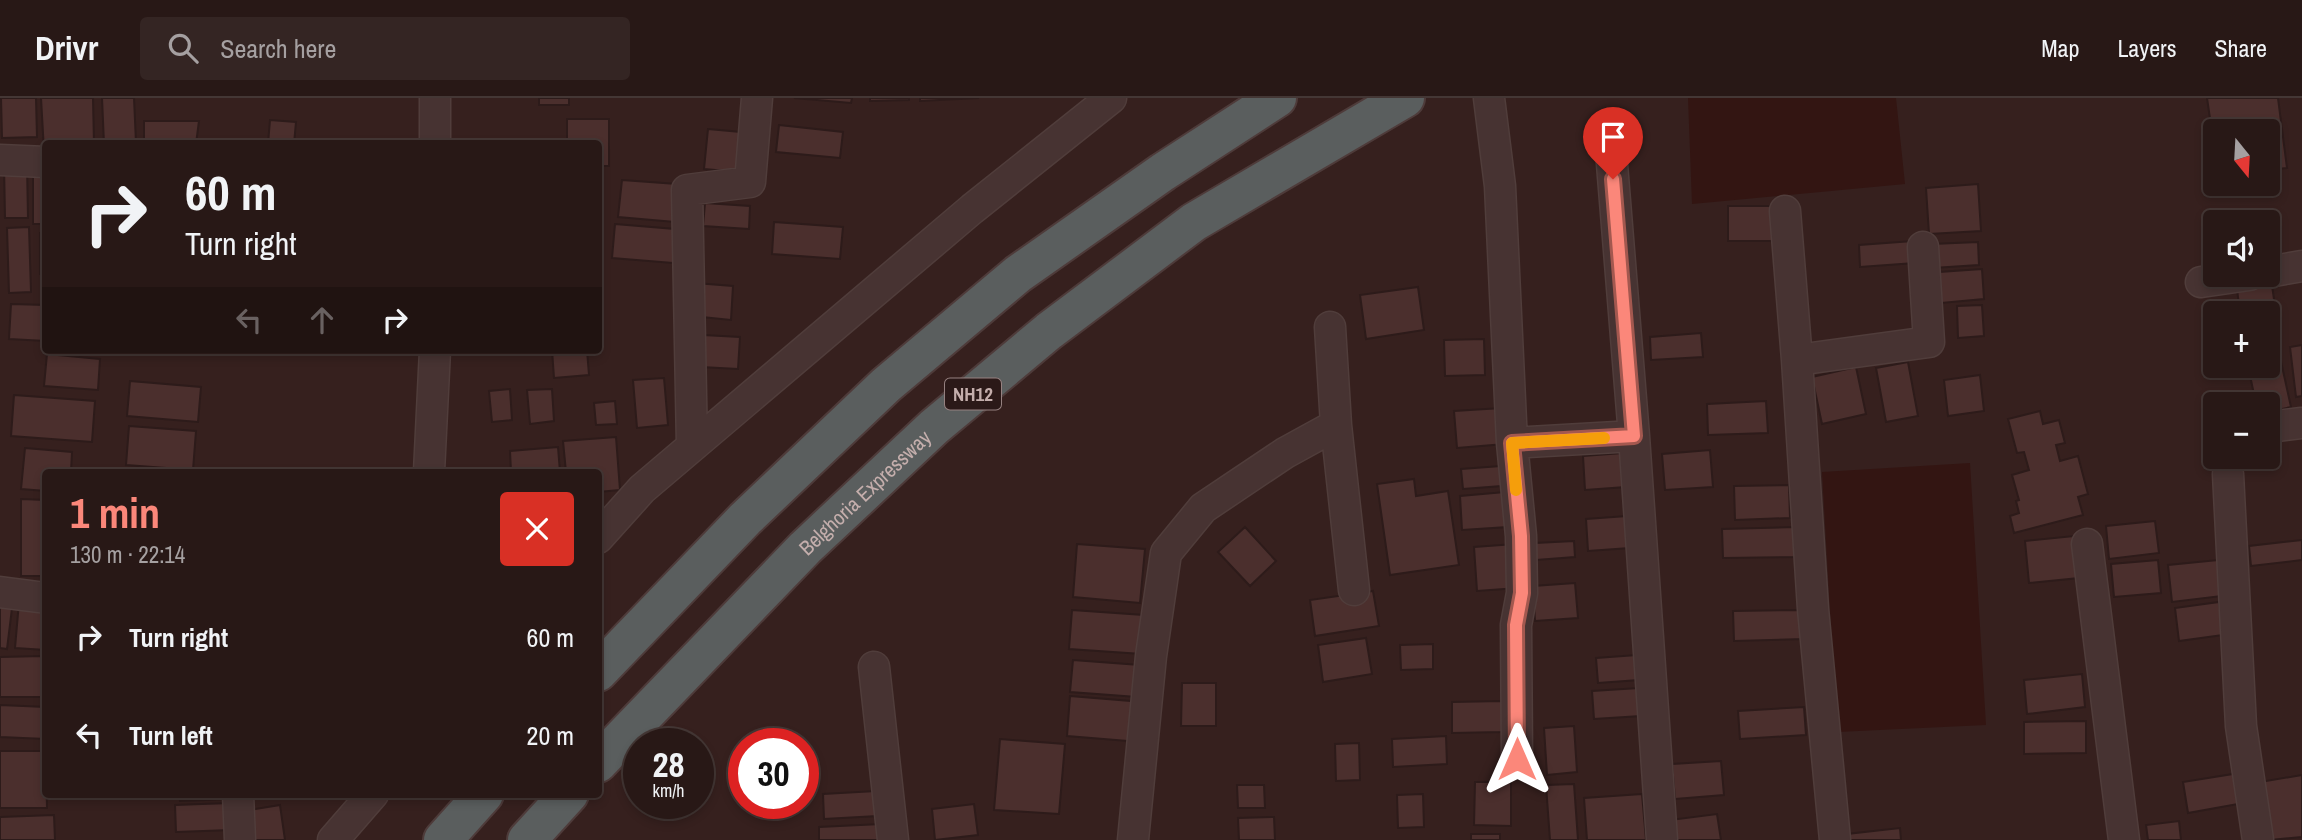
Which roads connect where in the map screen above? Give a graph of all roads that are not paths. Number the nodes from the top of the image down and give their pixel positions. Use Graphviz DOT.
graph roads {
  1 [pos="435,98"];
  2 [pos="757,98"];
  3 [pos="1111,98"];
  4 [pos="1277,98"];
  5 [pos="1405,98"];
  6 [pos="1489,98"];
  7 [pos="1609,127"];
  8 [pos="435,140"];
  9 [pos="0,160"];
  10 [pos="42,162"];
  11 [pos="1785,211"];
  12 [pos="1923,247"];
  13 [pos="2302,266"];
  14 [pos="2280,270"];
  15 [pos="1330,327"];
  16 [pos="435,354"];
  17 [pos="1797,360"];
  18 [pos="2302,423"];
  19 [pos="1336,425"];
  20 [pos="2280,426"];
  21 [pos="1634,436"];
  22 [pos="1512,443"];
  23 [pos="692,446"];
  24 [pos="429,469"];
  25 [pos="2228,474"];
  26 [pos="602,534"];
  27 [pos="2087,544"];
  28 [pos="1354,590"];
  29 [pos="0,592"];
  30 [pos="42,597"];
  31 [pos="873,667"];
  32 [pos="602,668"];
  33 [pos="602,759"];
  34 [pos="1517,759"];
  35 [pos="238,798"];
  36 [pos="370,798"];
  37 [pos="480,798"];
  38 [pos="565,798"];
  39 [pos="240,840"];
  40 [pos="333,840"];
  41 [pos="443,840"];
  42 [pos="527,840"];
  43 [pos="892,840"];
  44 [pos="1133,840"];
  45 [pos="1662,840"];
  46 [pos="1835,840"];
  47 [pos="2124,840"];
  48 [pos="2258,840"];
  1 -- 8 [label="street"];
  2 -- 23 [label="street"];
  3 -- 23 [label="street"];
  4 -- 32 [label="highway"];
  5 -- 33 [label="highway, Belghoria Expressway / NH12"];
  6 -- 22 [label="street"];
  7 -- 21 [label="street"];
  9 -- 10 [label="street"];
  11 -- 17 [label="street"];
  12 -- 17 [label="street"];
  13 -- 14 [label="street"];
  15 -- 19 [label="street"];
  16 -- 24 [label="street"];
  17 -- 46 [label="street"];
  18 -- 20 [label="street"];
  19 -- 28 [label="street"];
  19 -- 44 [label="street"];
  21 -- 22 [label="street"];
  21 -- 45 [label="street"];
  22 -- 34 [label="street"];
  23 -- 26 [label="street"];
  25 -- 48 [label="street"];
  27 -- 47 [label="street"];
  29 -- 30 [label="street"];
  31 -- 43 [label="street"];
  35 -- 39 [label="street"];
  36 -- 40 [label="street"];
  37 -- 41 [label="highway"];
  38 -- 42 [label="highway"];
}
